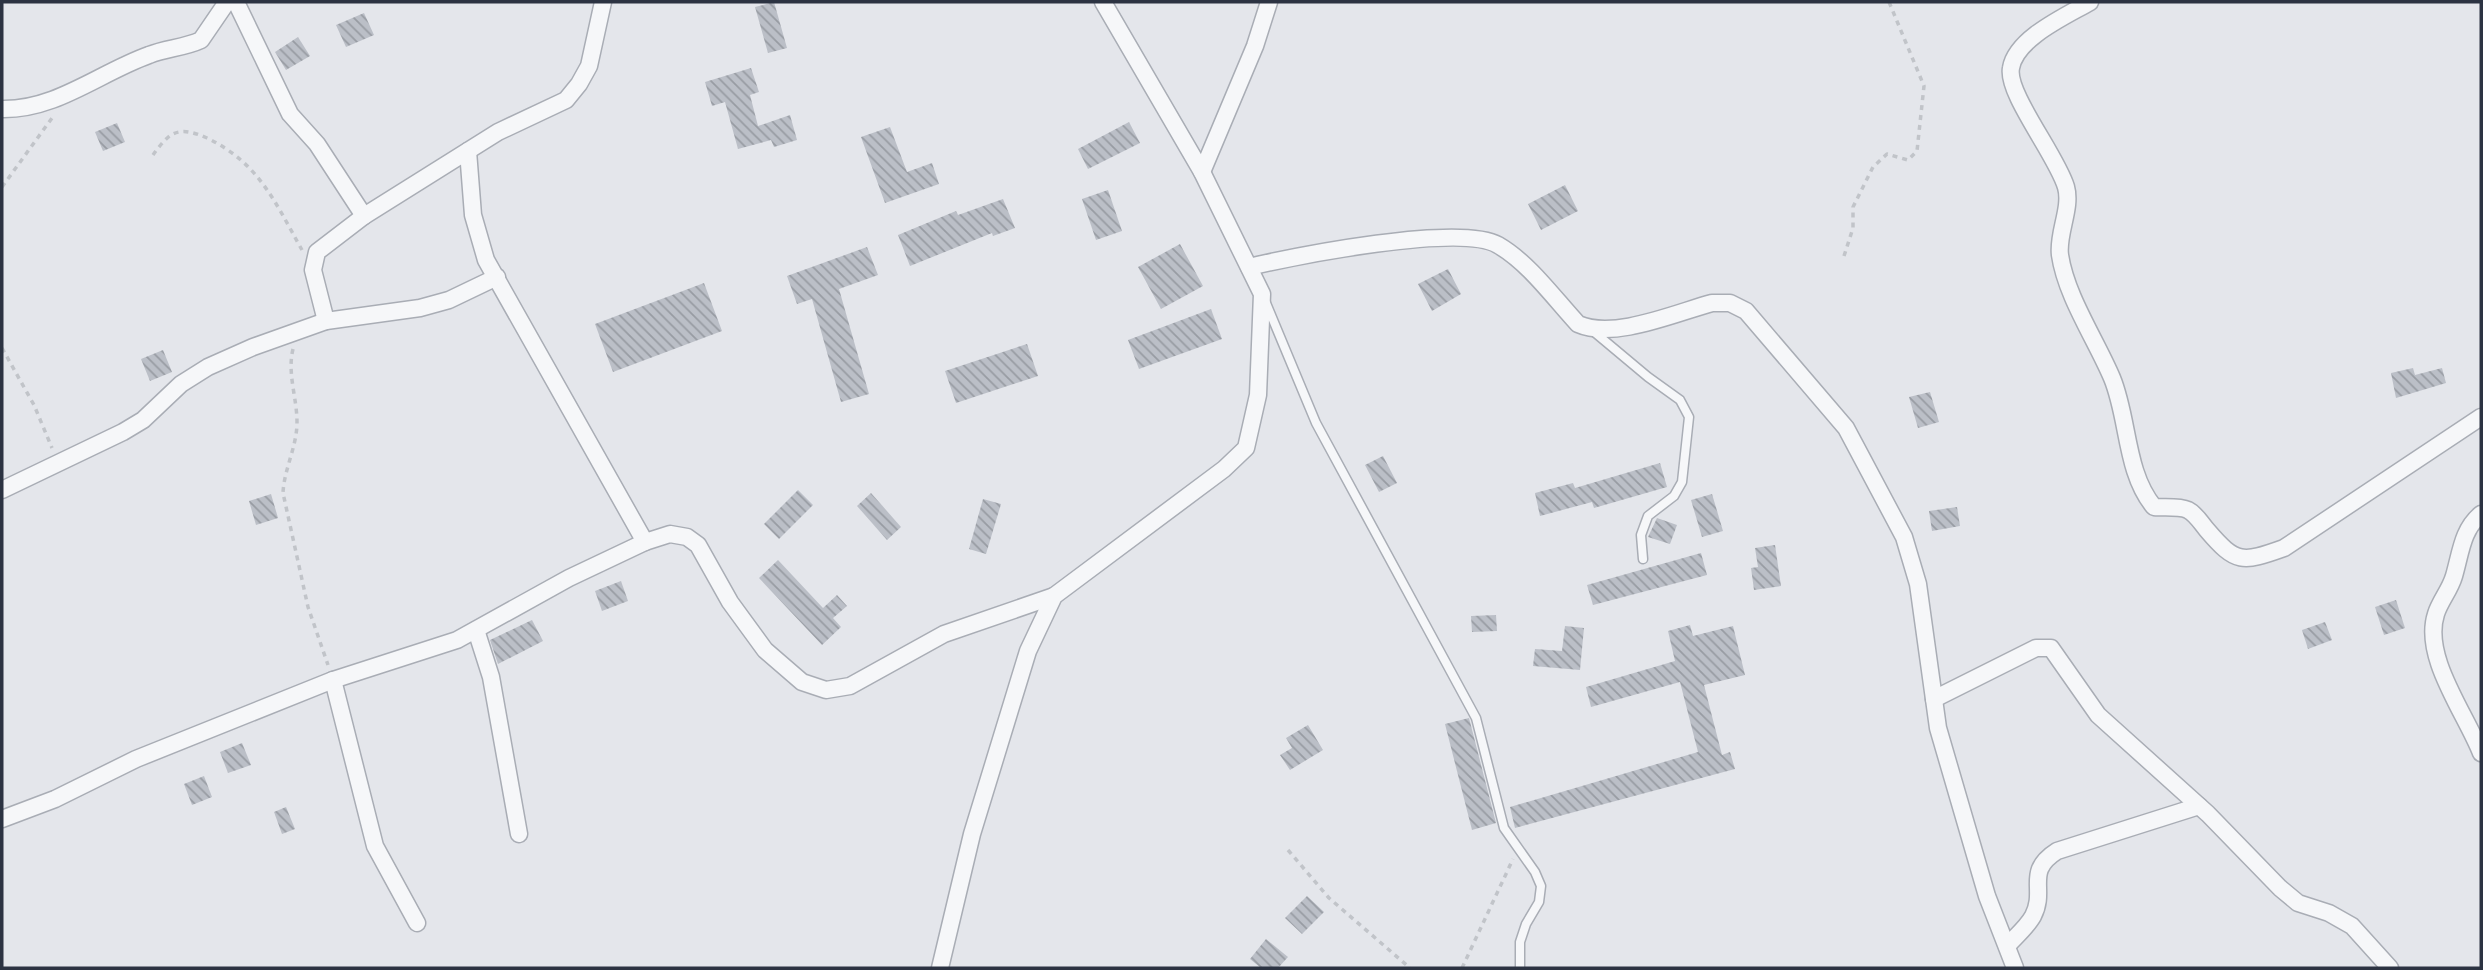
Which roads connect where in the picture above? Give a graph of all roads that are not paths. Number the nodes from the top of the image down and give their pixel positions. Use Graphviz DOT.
graph roads {
  1 [pos="227,2"];
  2 [pos="236,2"];
  3 [pos="603,2"];
  4 [pos="1103,2"];
  5 [pos="1269,2"];
  6 [pos="2090,2"];
  7 [pos="2,109"];
  8 [pos="468,151"];
  9 [pos="1202,172"];
  10 [pos="365,216"];
  11 [pos="1249,267"];
  12 [pos="497,277"];
  13 [pos="1262,294"];
  14 [pos="326,321"];
  15 [pos="1590,329"];
  16 [pos="2481,417"];
  17 [pos="2,490"];
  18 [pos="2481,514"];
  19 [pos="645,542"];
  20 [pos="1643,559"];
  21 [pos="1055,596"];
  22 [pos="476,629"];
  23 [pos="333,680"];
  24 [pos="1934,699"];
  25 [pos="2481,754"];
  26 [pos="2199,806"];
  27 [pos="2,820"];
  28 [pos="519,834"];
  29 [pos="417,923"];
  30 [pos="2007,946"];
  31 [pos="940,968"];
  32 [pos="1520,968"];
  33 [pos="2015,968"];
  34 [pos="2390,968"];
  1 -- 7 [label="street"];
  2 -- 10 [label="street"];
  3 -- 8 [label="street"];
  4 -- 9 [label="street"];
  5 -- 9 [label="street"];
  6 -- 16 [label="street"];
  8 -- 10 [label="street"];
  8 -- 12 [label="street"];
  9 -- 11 [label="street"];
  10 -- 14 [label="street"];
  11 -- 13 [label="street"];
  11 -- 15 [label="street"];
  12 -- 14 [label="street"];
  12 -- 19 [label="street"];
  13 -- 21 [label="street"];
  13 -- 32 [label="lane"];
  14 -- 17 [label="street"];
  15 -- 20 [label="lane"];
  15 -- 24 [label="street"];
  18 -- 25 [label="street"];
  19 -- 21 [label="street"];
  19 -- 22 [label="street"];
  21 -- 31 [label="street"];
  22 -- 23 [label="street"];
  22 -- 28 [label="street"];
  23 -- 27 [label="street"];
  23 -- 29 [label="street"];
  24 -- 26 [label="street"];
  24 -- 30 [label="street"];
  26 -- 30 [label="street"];
  26 -- 34 [label="street"];
  30 -- 33 [label="street"];
}
